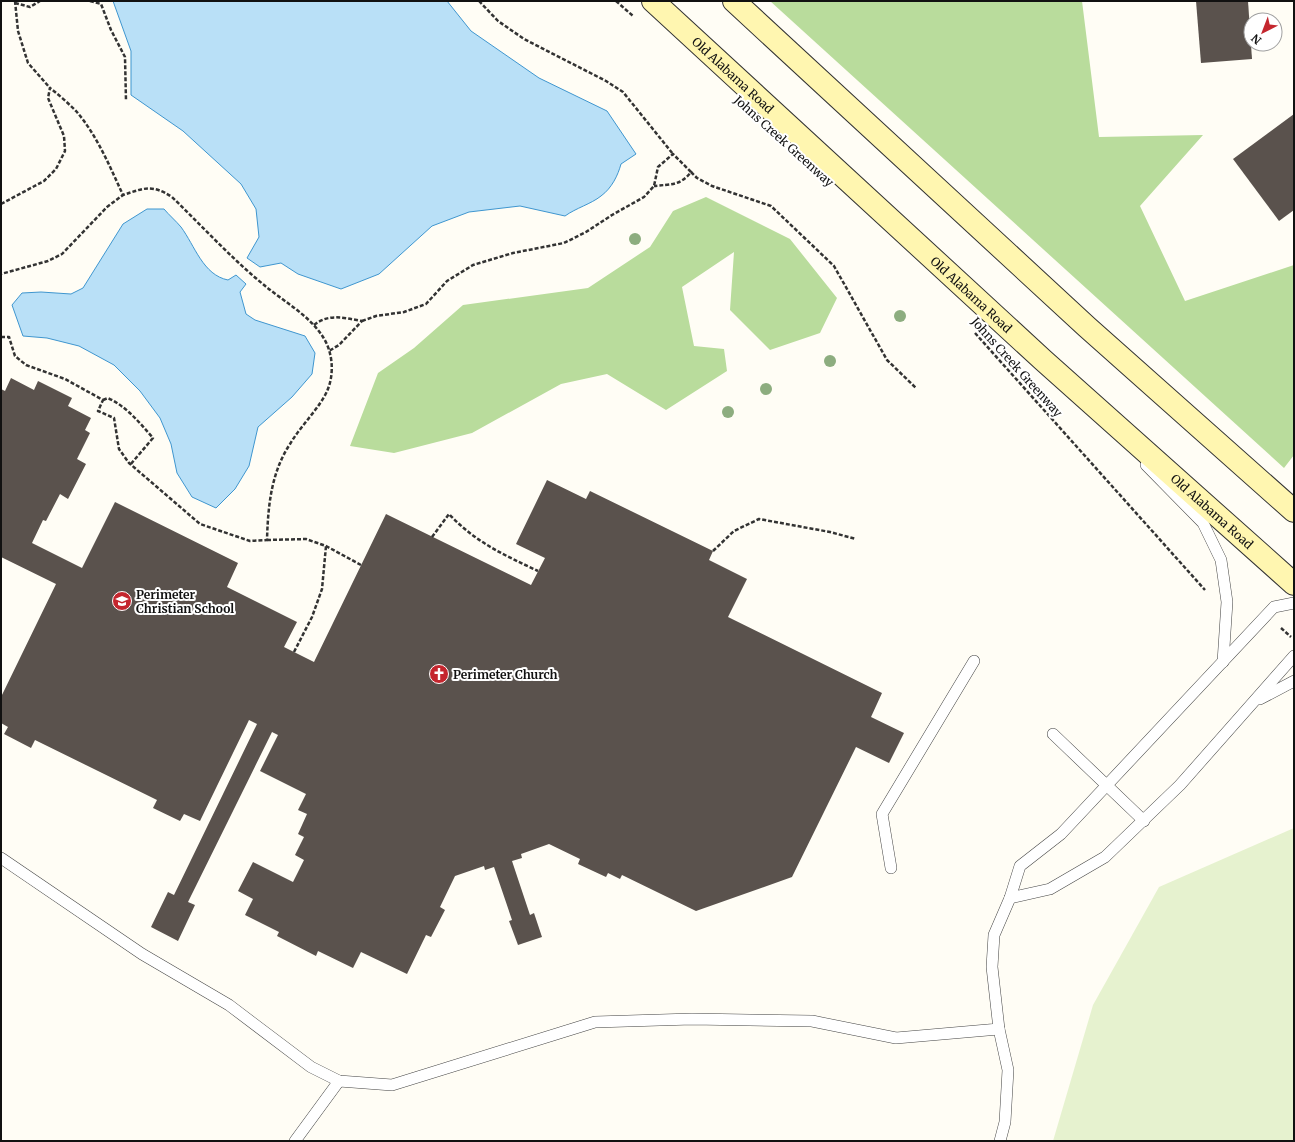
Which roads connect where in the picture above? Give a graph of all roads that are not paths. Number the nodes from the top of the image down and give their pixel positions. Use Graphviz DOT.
graph roads {
  1 [pos="653,1"];
  2 [pos="734,1"];
  3 [pos="1043,360"];
  4 [pos="1294,511"];
  5 [pos="1294,584"];
  6 [pos="1294,603"];
  7 [pos="1294,656"];
  8 [pos="974,662"];
  9 [pos="1223,662"];
  10 [pos="1294,681"];
  11 [pos="1254,702"];
  12 [pos="1053,734"];
  13 [pos="1107,786"];
  14 [pos="1144,821"];
  15 [pos="1,858"];
  16 [pos="891,868"];
  17 [pos="1010,898"];
  18 [pos="1000,1029"];
  19 [pos="339,1080"];
  20 [pos="295,1141"];
  21 [pos="1000,1141"];
  1 -- 3 [label="main road, Old Alabama Road"];
  2 -- 4 [label="main road"];
  3 -- 5 [label="main road, Old Alabama Road"];
  3 -- 9 [label="lane"];
  6 -- 9 [label="lane"];
  7 -- 11 [label="lane"];
  8 -- 16 [label="lane"];
  9 -- 13 [label="lane"];
  10 -- 11 [label="lane"];
  11 -- 14 [label="lane"];
  12 -- 13 [label="lane"];
  13 -- 14 [label="lane"];
  13 -- 17 [label="lane"];
  14 -- 17 [label="lane"];
  15 -- 19 [label="lane"];
  17 -- 18 [label="lane"];
  18 -- 19 [label="lane"];
  18 -- 21 [label="lane"];
  19 -- 20 [label="lane"];
}
